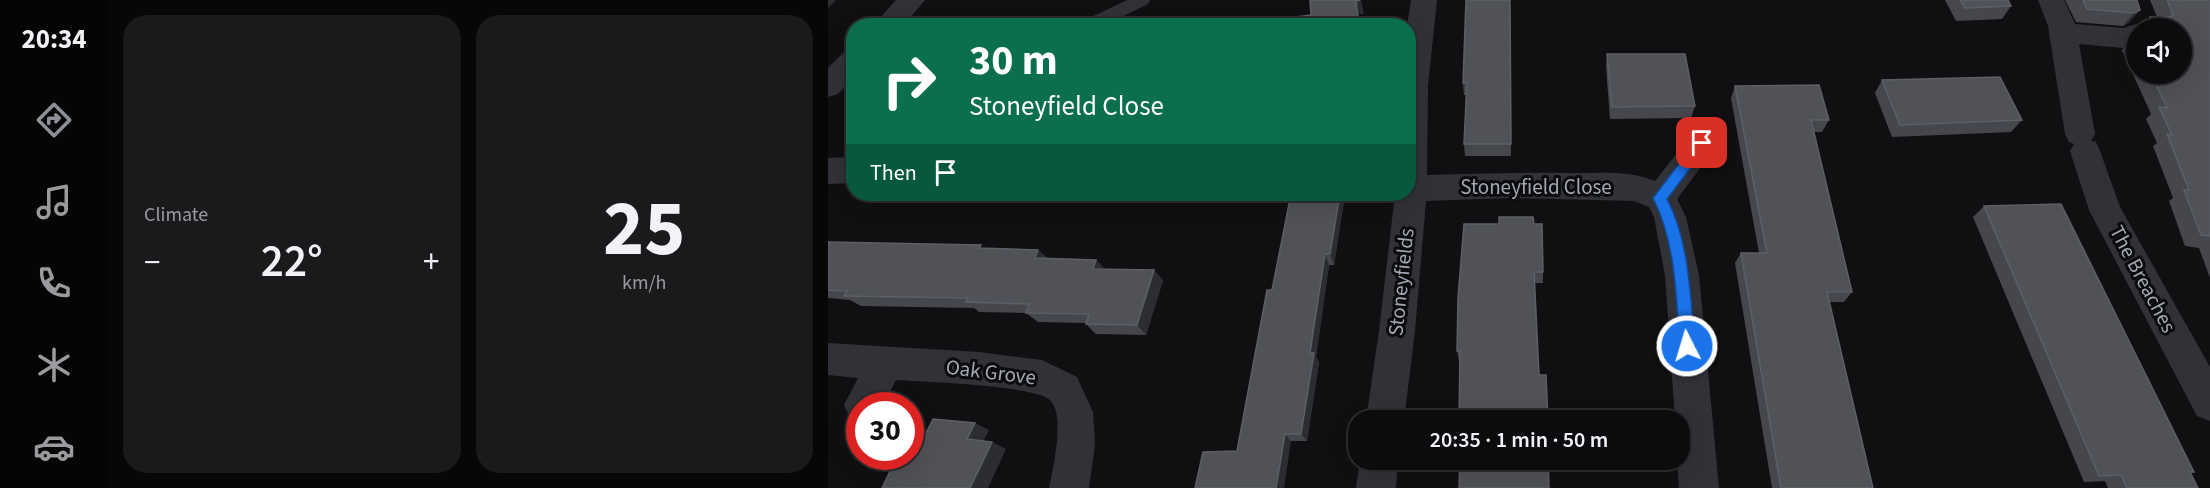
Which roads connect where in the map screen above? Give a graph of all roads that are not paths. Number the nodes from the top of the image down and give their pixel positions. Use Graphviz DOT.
graph roads {
  1 [pos="912,0"];
  2 [pos="1142,0"];
  3 [pos="1424,0"];
  4 [pos="2051,0"];
  5 [pos="894,18"];
  6 [pos="1104,18"];
  7 [pos="2063,33"];
  8 [pos="2126,35"];
  9 [pos="1416,53"];
  10 [pos="846,67"];
  11 [pos="828,86"];
  12 [pos="1702,143"];
  13 [pos="846,170"];
  14 [pos="828,171"];
  15 [pos="1416,189"];
  16 [pos="1660,198"];
  17 [pos="1410,201"];
  18 [pos="829,359"];
  19 [pos="886,363"];
  20 [pos="870,392"];
  21 [pos="2210,403"];
  22 [pos="1386,410"];
  23 [pos="1378,470"];
  24 [pos="1069,488"];
  25 [pos="1376,488"];
  26 [pos="1699,488"];
  1 -- 5 [label="street"];
  2 -- 6 [label="lane"];
  3 -- 9 [label="street, Stoneyfields"];
  4 -- 7 [label="street, The Breaches"];
  7 -- 8 [label="street"];
  7 -- 21 [label="street, The Breaches"];
  10 -- 11 [label="street"];
  12 -- 16 [label="street"];
  13 -- 14 [label="street"];
  15 -- 16 [label="street, Stoneyfield Close"];
  16 -- 26 [label="street"];
  17 -- 22 [label="street, Stoneyfields"];
  18 -- 19 [label="street, Oak Grove"];
  19 -- 20 [label="street"];
  19 -- 24 [label="street, Oak Grove"];
  23 -- 25 [label="street"];
}
